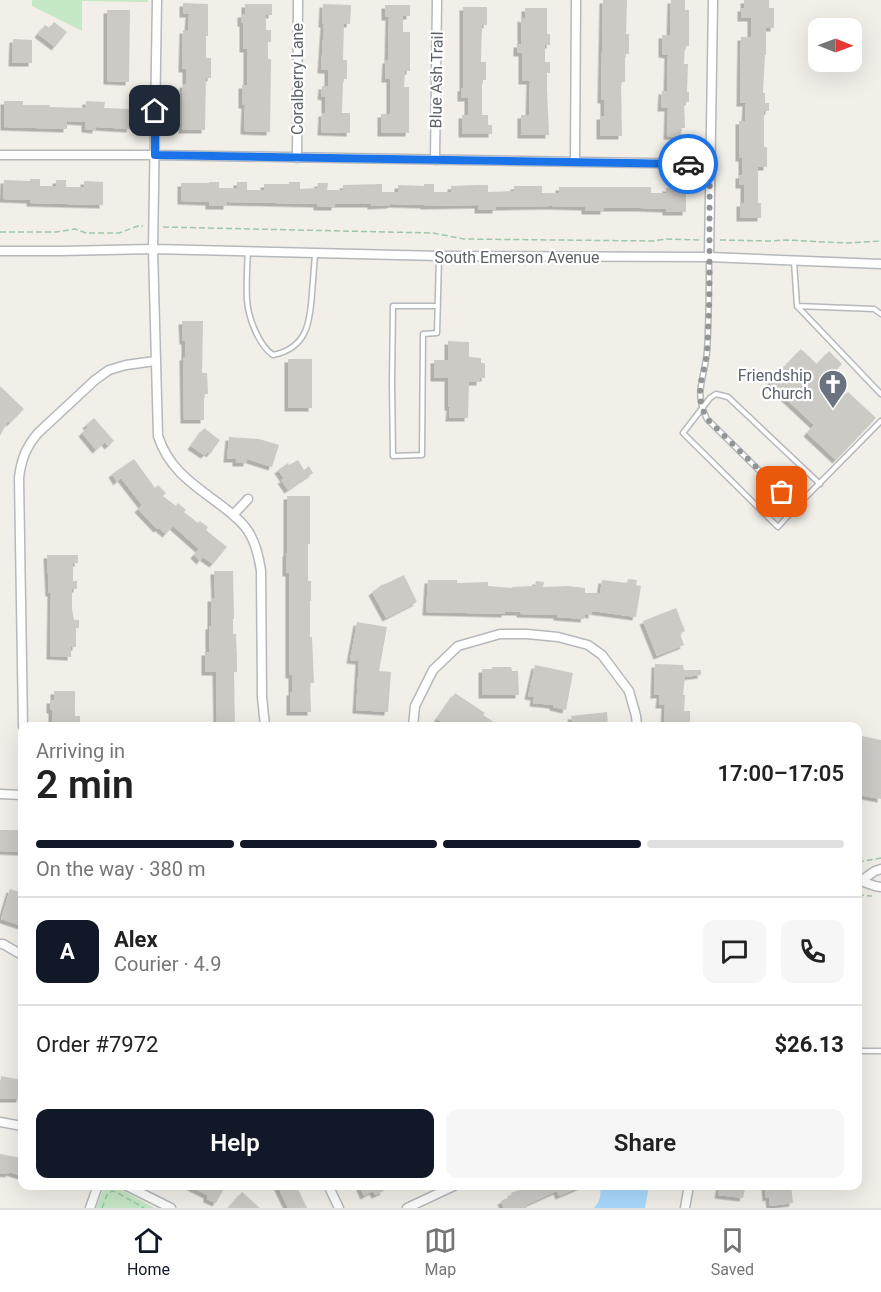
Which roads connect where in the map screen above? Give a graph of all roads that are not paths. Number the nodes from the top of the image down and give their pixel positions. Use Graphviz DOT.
graph roads {
  1 [pos="157,0"];
  2 [pos="298,0"];
  3 [pos="437,0"];
  4 [pos="576,0"];
  5 [pos="713,0"];
  6 [pos="0,155"];
  7 [pos="155,155"];
  8 [pos="297,158"];
  9 [pos="435,160"];
  10 [pos="575,162"];
  11 [pos="710,165"];
  12 [pos="153,249"];
  13 [pos="0,251"];
  14 [pos="248,251"];
  15 [pos="315,254"];
  16 [pos="439,256"];
  17 [pos="709,257"];
  18 [pos="794,260"];
  19 [pos="881,264"];
  20 [pos="438,306"];
  21 [pos="797,306"];
  22 [pos="881,314"];
  23 [pos="155,361"];
  24 [pos="881,394"];
  25 [pos="702,409"];
  26 [pos="881,421"];
  27 [pos="820,484"];
  28 [pos="248,499"];
  29 [pos="796,507"];
  30 [pos="233,515"];
  31 [pos="23,722"];
  32 [pos="264,722"];
  33 [pos="413,722"];
  34 [pos="637,722"];
  35 [pos="0,794"];
  36 [pos="18,795"];
  37 [pos="881,869"];
  38 [pos="862,879"];
  39 [pos="862,881"];
  40 [pos="881,887"];
  41 [pos="0,944"];
  42 [pos="18,953"];
  43 [pos="862,1050"];
  44 [pos="881,1051"];
  45 [pos="0,1122"];
  46 [pos="18,1125"];
  47 [pos="96,1190"];
  48 [pos="136,1190"];
  49 [pos="330,1190"];
  50 [pos="445,1190"];
  51 [pos="687,1190"];
  52 [pos="90,1208"];
  53 [pos="171,1208"];
  54 [pos="339,1208"];
  55 [pos="407,1208"];
  56 [pos="685,1208"];
  1 -- 7 [label="street"];
  2 -- 8 [label="street, Coralberry Lane"];
  3 -- 9 [label="street, Blue Ash Trail"];
  4 -- 10 [label="street"];
  5 -- 11 [label="street"];
  6 -- 7 [label="street"];
  7 -- 8 [label="street"];
  7 -- 12 [label="street"];
  8 -- 9 [label="street"];
  9 -- 10 [label="street"];
  10 -- 11 [label="street"];
  11 -- 17 [label="street"];
  12 -- 13 [label="street, South Emerson Avenue"];
  12 -- 14 [label="street, South Emerson Avenue"];
  12 -- 23 [label="street"];
  14 -- 15 [label="street, South Emerson Avenue"];
  14 -- 15 [label="lane"];
  15 -- 16 [label="street, South Emerson Avenue"];
  16 -- 17 [label="street, South Emerson Avenue"];
  16 -- 20 [label="lane"];
  17 -- 18 [label="street, South Emerson Avenue"];
  17 -- 25 [label="lane"];
  18 -- 19 [label="street, South Emerson Avenue"];
  18 -- 21 [label="lane"];
  20 -- 20 [label="lane"];
  21 -- 22 [label="lane"];
  21 -- 24 [label="lane"];
  23 -- 30 [label="street"];
  23 -- 31 [label="street"];
  25 -- 27 [label="lane"];
  25 -- 29 [label="lane"];
  25 -- 29 [label="lane"];
  26 -- 27 [label="lane"];
  27 -- 29 [label="lane"];
  28 -- 30 [label="street"];
  30 -- 32 [label="street"];
  33 -- 34 [label="street"];
  35 -- 36 [label="street"];
  37 -- 38 [label="street"];
  39 -- 40 [label="street"];
  41 -- 42 [label="street"];
  43 -- 44 [label="lane"];
  45 -- 46 [label="street"];
  47 -- 52 [label="street"];
  48 -- 53 [label="street"];
  49 -- 54 [label="street"];
  50 -- 55 [label="street"];
  51 -- 56 [label="street"];
}
